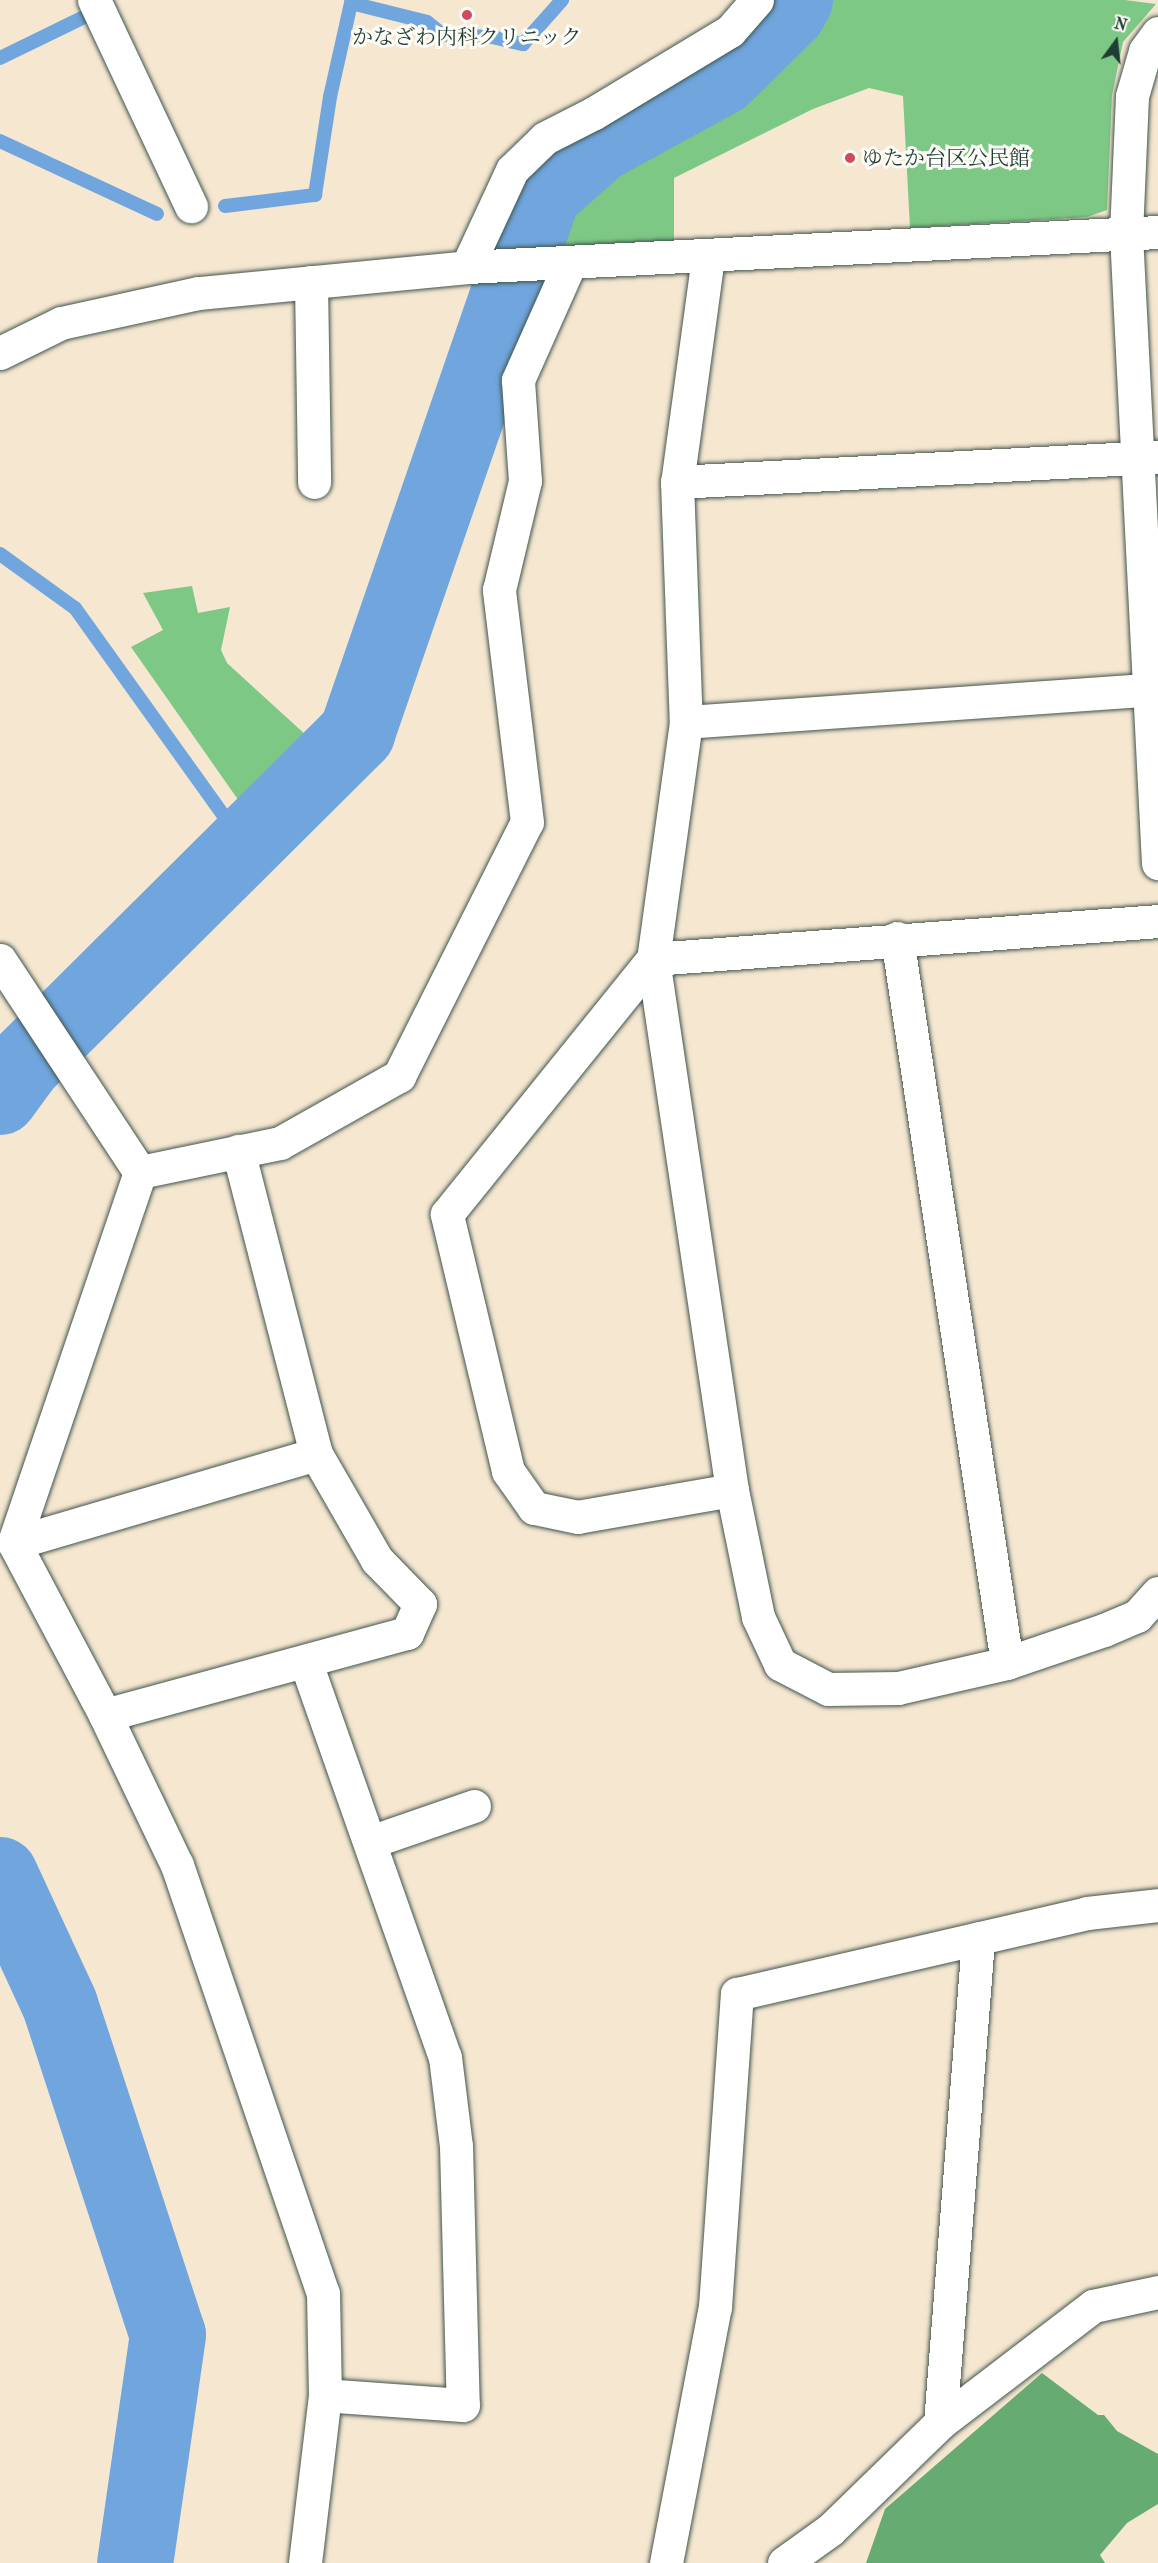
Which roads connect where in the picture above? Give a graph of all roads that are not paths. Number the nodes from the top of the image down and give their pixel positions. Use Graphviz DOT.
graph roads {
  1 [pos="94,0"];
  2 [pos="757,0"];
  3 [pos="1158,33"];
  4 [pos="191,206"];
  5 [pos="1142,233"];
  6 [pos="708,257"];
  7 [pos="560,264"];
  8 [pos="475,267"];
  9 [pos="311,282"];
  10 [pos="0,353"];
  11 [pos="1148,457"];
  12 [pos="314,482"];
  13 [pos="677,482"];
  14 [pos="1154,690"];
  15 [pos="686,722"];
  16 [pos="1158,863"];
  17 [pos="1158,921"];
  18 [pos="897,938"];
  19 [pos="653,959"];
  20 [pos="0,960"];
  21 [pos="238,1151"];
  22 [pos="141,1172"];
  23 [pos="316,1454"];
  24 [pos="732,1490"];
  25 [pos="14,1543"];
  26 [pos="1158,1593"];
  27 [pos="306,1663"];
  28 [pos="1007,1663"];
  29 [pos="105,1716"];
  30 [pos="474,1806"];
  31 [pos="370,1842"];
  32 [pos="1158,1905"];
  33 [pos="978,1938"];
  34 [pos="1158,2292"];
  35 [pos="325,2396"];
  36 [pos="940,2423"];
  37 [pos="304,2563"];
  38 [pos="666,2563"];
  39 [pos="784,2563"];
  1 -- 4 [label="street"];
  2 -- 8 [label="street"];
  3 -- 5 [label="street"];
  5 -- 6 [label="street"];
  5 -- 11 [label="street"];
  6 -- 7 [label="street"];
  6 -- 13 [label="street"];
  7 -- 8 [label="street"];
  7 -- 21 [label="street"];
  8 -- 9 [label="street"];
  9 -- 10 [label="street"];
  9 -- 12 [label="street"];
  11 -- 13 [label="street"];
  11 -- 14 [label="street"];
  13 -- 15 [label="street"];
  14 -- 15 [label="street"];
  14 -- 16 [label="street"];
  15 -- 19 [label="street"];
  17 -- 18 [label="street"];
  18 -- 19 [label="street"];
  18 -- 28 [label="street"];
  19 -- 24 [label="street"];
  19 -- 24 [label="street"];
  20 -- 22 [label="street"];
  21 -- 22 [label="street"];
  21 -- 23 [label="street"];
  22 -- 25 [label="street"];
  23 -- 25 [label="street"];
  23 -- 27 [label="street"];
  24 -- 28 [label="street"];
  25 -- 29 [label="street"];
  26 -- 28 [label="street"];
  27 -- 29 [label="street"];
  27 -- 31 [label="street"];
  29 -- 35 [label="street"];
  30 -- 31 [label="street"];
  31 -- 35 [label="street"];
  32 -- 33 [label="street"];
  33 -- 36 [label="street"];
  33 -- 38 [label="street"];
  34 -- 36 [label="street"];
  35 -- 37 [label="street"];
  36 -- 39 [label="street"];
}
